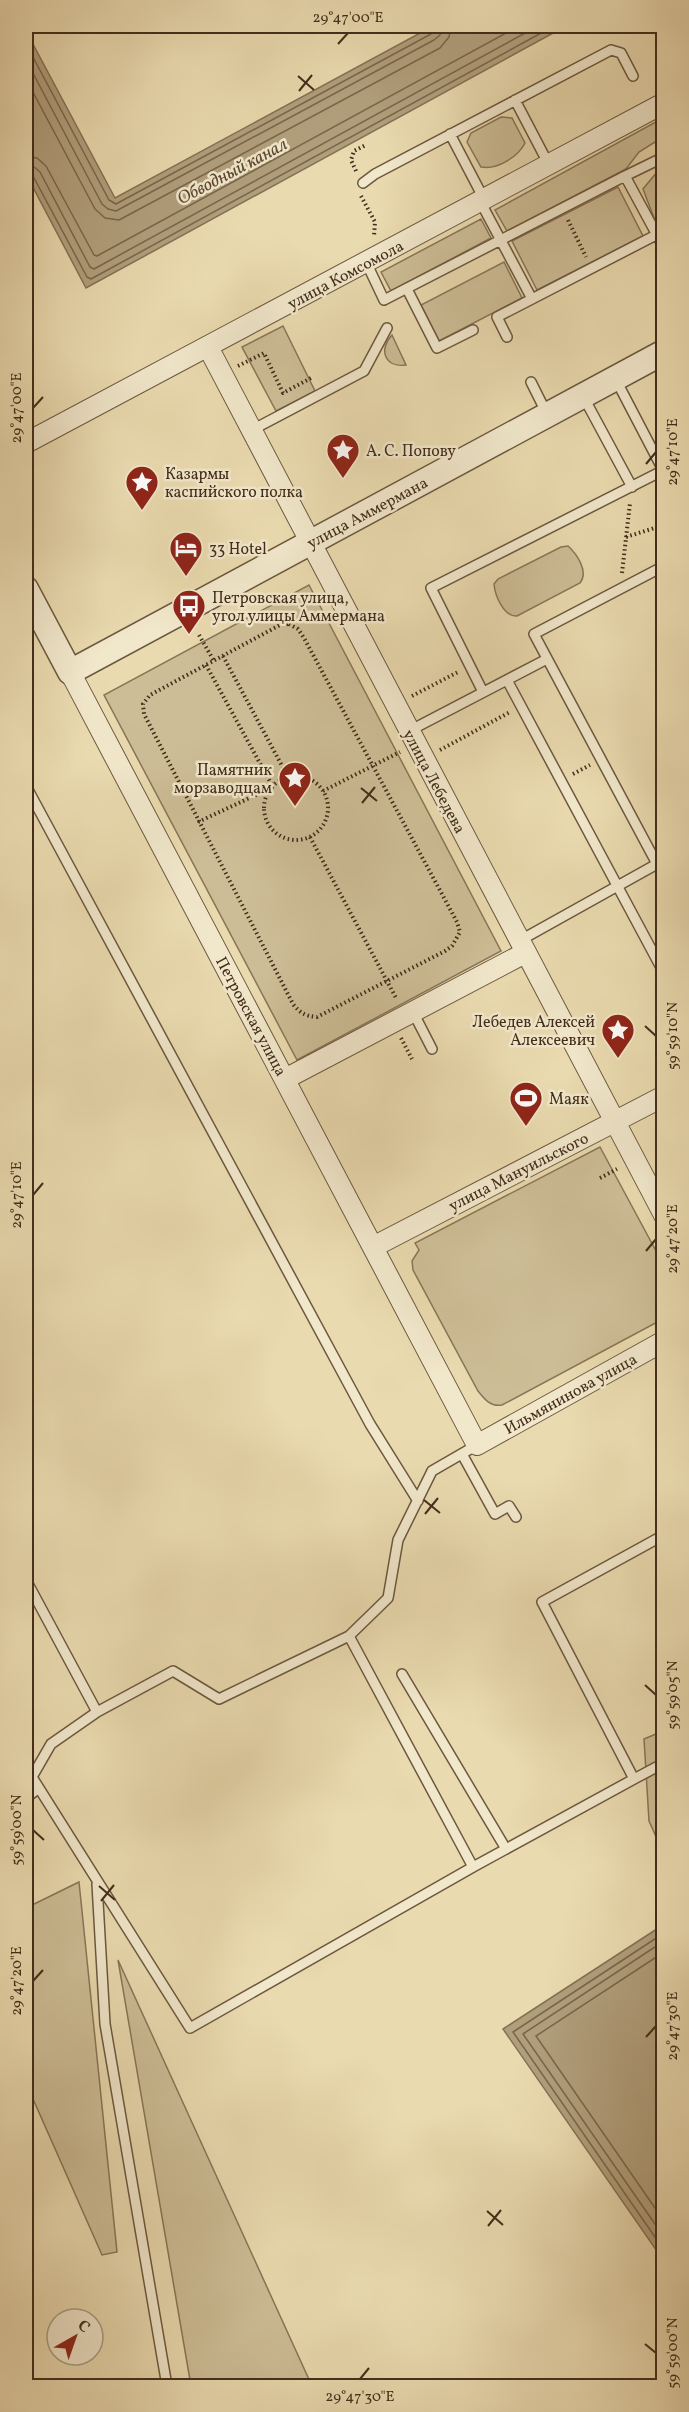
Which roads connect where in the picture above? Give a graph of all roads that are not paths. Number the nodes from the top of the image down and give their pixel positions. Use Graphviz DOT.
graph roads {
  1 [pos="633,76"];
  2 [pos="515,100"];
  3 [pos="663,103"];
  4 [pos="450,134"];
  5 [pos="663,157"];
  6 [pos="549,165"];
  7 [pos="625,176"];
  8 [pos="363,183"];
  9 [pos="482,200"];
  10 [pos="656,235"];
  11 [pos="501,240"];
  12 [pos="663,248"];
  13 [pos="366,262"];
  14 [pos="407,289"];
  15 [pos="532,298"];
  16 [pos="387,328"];
  17 [pos="473,330"];
  18 [pos="507,337"];
  19 [pos="208,347"];
  20 [pos="663,352"];
  21 [pos="615,378"];
  22 [pos="531,382"];
  23 [pos="583,395"];
  24 [pos="547,414"];
  25 [pos="252,430"];
  26 [pos="26,443"];
  27 [pos="663,470"];
  28 [pos="632,487"];
  29 [pos="310,542"];
  30 [pos="663,566"];
  31 [pos="26,589"];
  32 [pos="547,659"];
  33 [pos="70,672"];
  34 [pos="507,680"];
  35 [pos="483,692"];
  36 [pos="406,741"];
  37 [pos="26,786"];
  38 [pos="660,863"];
  39 [pos="663,876"];
  40 [pos="616,887"];
  41 [pos="522,947"];
  42 [pos="663,973"];
  43 [pos="406,1008"];
  44 [pos="432,1049"];
  45 [pos="285,1079"];
  46 [pos="663,1096"];
  47 [pos="614,1122"];
  48 [pos="663,1215"];
  49 [pos="373,1247"];
  50 [pos="663,1341"];
  51 [pos="470,1449"];
  52 [pos="418,1501"];
  53 [pos="516,1517"];
  54 [pos="663,1535"];
  55 [pos="26,1580"];
  56 [pos="349,1636"];
  57 [pos="402,1674"];
  58 [pos="97,1712"];
  59 [pos="663,1763"];
  60 [pos="26,1767"];
  61 [pos="32,1777"];
  62 [pos="634,1779"];
  63 [pos="39,1788"];
  64 [pos="26,1798"];
  65 [pos="506,1849"];
  66 [pos="473,1867"];
  67 [pos="97,1882"];
  68 [pos="167,2386"];
  1 -- 2 [label="lane"];
  2 -- 4 [label="lane"];
  2 -- 6 [label="lane"];
  3 -- 6 [label="street, улица Комсомола"];
  4 -- 8 [label="lane"];
  4 -- 9 [label="lane"];
  5 -- 7 [label="lane"];
  6 -- 9 [label="street, улица Комсомола"];
  7 -- 10 [label="lane"];
  7 -- 11 [label="lane"];
  9 -- 11 [label="lane"];
  9 -- 13 [label="street, улица Комсомола"];
  10 -- 12 [label="lane"];
  10 -- 15 [label="lane"];
  11 -- 14 [label="lane"];
  11 -- 15 [label="lane"];
  13 -- 14 [label="lane"];
  13 -- 19 [label="street, улица Комсомола"];
  14 -- 17 [label="lane"];
  15 -- 18 [label="lane"];
  16 -- 25 [label="lane"];
  19 -- 25 [label="street, улица Лебедева"];
  19 -- 26 [label="street, улица Комсомола"];
  20 -- 21 [label="street, улица Аммермана"];
  21 -- 23 [label="street, улица Аммермана"];
  21 -- 27 [label="lane"];
  22 -- 24 [label="lane"];
  23 -- 24 [label="street, улица Аммермана"];
  23 -- 28 [label="lane"];
  24 -- 29 [label="street, улица Аммермана"];
  25 -- 29 [label="street, улица Лебедева"];
  27 -- 28 [label="lane"];
  28 -- 35 [label="lane"];
  29 -- 33 [label="street, улица Аммермана"];
  29 -- 36 [label="street, улица Лебедева"];
  30 -- 32 [label="lane"];
  31 -- 33 [label="street, Петровская улица"];
  32 -- 34 [label="lane"];
  32 -- 38 [label="lane"];
  33 -- 45 [label="street, Петровская улица"];
  34 -- 35 [label="lane"];
  34 -- 40 [label="lane"];
  35 -- 36 [label="lane"];
  36 -- 41 [label="street, улица Лебедева"];
  37 -- 52 [label="lane"];
  38 -- 39 [label="lane"];
  38 -- 40 [label="lane"];
  40 -- 41 [label="lane"];
  40 -- 42 [label="lane"];
  41 -- 43 [label="street"];
  41 -- 47 [label="street, улица Лебедева"];
  43 -- 44 [label="lane"];
  43 -- 45 [label="street"];
  45 -- 49 [label="street, Петровская улица"];
  46 -- 47 [label="street, улица Мануильского"];
  47 -- 48 [label="street, улица Лебедева"];
  47 -- 49 [label="street, улица Мануильского"];
  49 -- 51 [label="street, Петровская улица"];
  50 -- 51 [label="street, Ильмянинова улица"];
  51 -- 52 [label="lane"];
  51 -- 53 [label="lane"];
  52 -- 56 [label="lane"];
  54 -- 62 [label="lane"];
  55 -- 58 [label="lane"];
  56 -- 58 [label="lane"];
  56 -- 66 [label="lane"];
  57 -- 65 [label="lane"];
  58 -- 61 [label="lane"];
  59 -- 62 [label="lane"];
  60 -- 61 [label="lane"];
  61 -- 63 [label="lane"];
  62 -- 65 [label="lane"];
  63 -- 64 [label="lane"];
  63 -- 67 [label="lane"];
  65 -- 66 [label="lane"];
  66 -- 67 [label="lane"];
  67 -- 68 [label="lane"];
}
